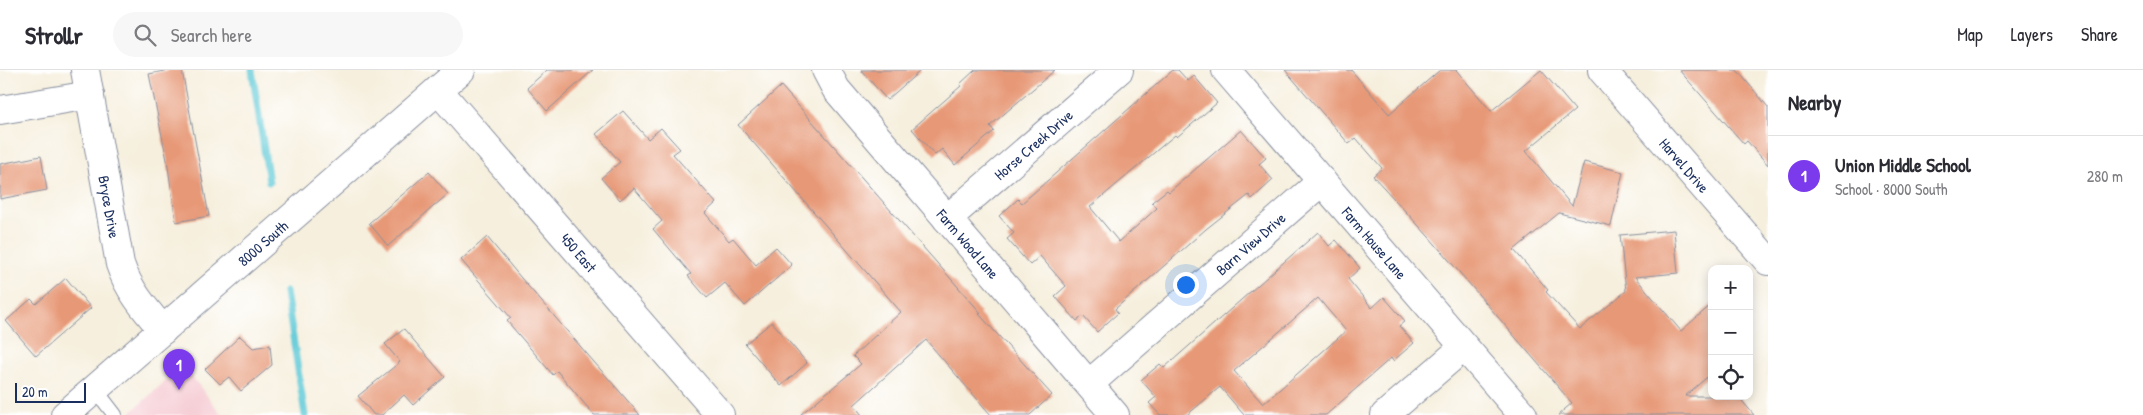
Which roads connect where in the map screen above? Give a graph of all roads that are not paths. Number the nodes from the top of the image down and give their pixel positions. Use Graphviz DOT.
graph roads {
  1 [pos="461,70"];
  2 [pos="826,70"];
  3 [pos="1118,70"];
  4 [pos="1226,70"];
  5 [pos="1602,70"];
  6 [pos="87,83"];
  7 [pos="438,90"];
  8 [pos="0,110"];
  9 [pos="1322,181"];
  10 [pos="947,219"];
  11 [pos="1768,261"];
  12 [pos="163,330"];
  13 [pos="1464,346"];
  14 [pos="1089,384"];
  15 [pos="95,389"];
  16 [pos="66,415"];
  17 [pos="115,415"];
  18 [pos="720,415"];
  19 [pos="1116,415"];
  20 [pos="1385,415"];
  21 [pos="1523,415"];
  1 -- 7 [label="street, 8000 South"];
  2 -- 10 [label="street, Farm Wood Lane"];
  3 -- 10 [label="street, Horse Creek Drive"];
  4 -- 9 [label="street, Farm House Lane"];
  5 -- 11 [label="street, Harvel Drive"];
  6 -- 8 [label="street"];
  6 -- 12 [label="street, Bryce Drive"];
  7 -- 12 [label="street, 8000 South"];
  7 -- 18 [label="street, 450 East"];
  9 -- 13 [label="street, Farm House Lane"];
  9 -- 14 [label="street, Barn View Drive"];
  10 -- 14 [label="street, Farm Wood Lane"];
  12 -- 15 [label="street, 8000 South"];
  13 -- 20 [label="street"];
  13 -- 21 [label="street, Farm House Lane"];
  14 -- 19 [label="street, Farm Wood Lane"];
  15 -- 16 [label="street, 8000 South"];
  15 -- 17 [label="lane"];
}
